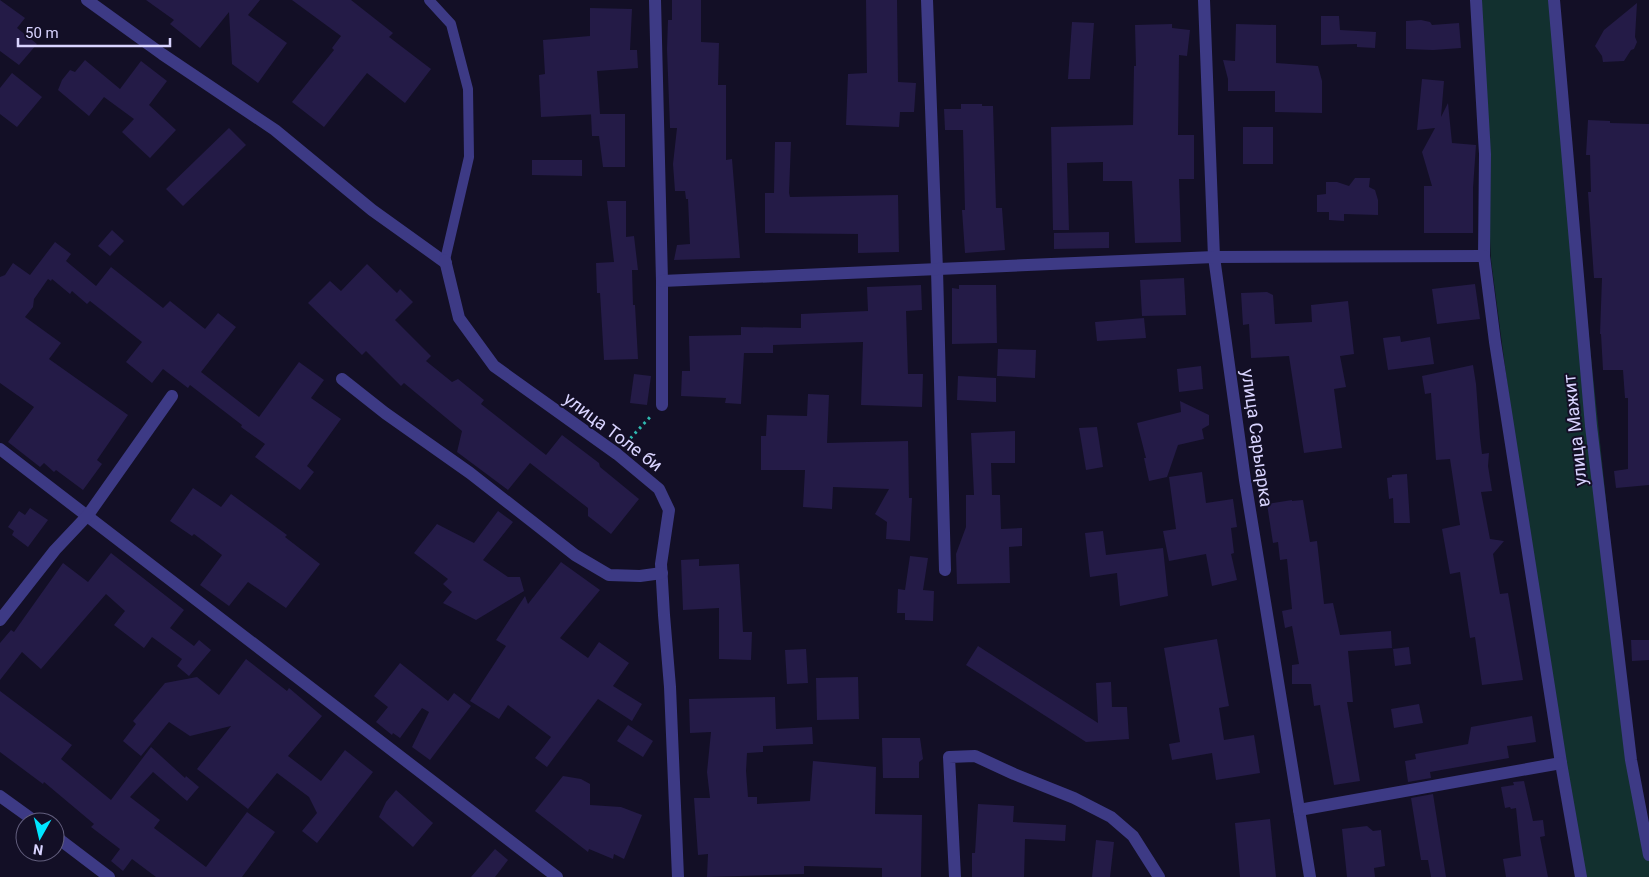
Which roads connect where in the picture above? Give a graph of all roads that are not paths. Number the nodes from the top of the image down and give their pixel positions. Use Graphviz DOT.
graph roads {
  1 [pos="87,0"];
  2 [pos="429,0"];
  3 [pos="655,0"];
  4 [pos="927,0"];
  5 [pos="1204,0"];
  6 [pos="1476,0"];
  7 [pos="1554,0"];
  8 [pos="1484,256"];
  9 [pos="1214,257"];
  10 [pos="445,262"];
  11 [pos="937,270"];
  12 [pos="662,281"];
  13 [pos="342,379"];
  14 [pos="172,396"];
  15 [pos="662,405"];
  16 [pos="0,449"];
  17 [pos="88,515"];
  18 [pos="945,570"];
  19 [pos="662,573"];
  20 [pos="0,620"];
  21 [pos="1561,763"];
  22 [pos="0,796"];
  23 [pos="1299,810"];
  24 [pos="22,812"];
  25 [pos="65,844"];
  26 [pos="1649,854"];
  27 [pos="108,877"];
  28 [pos="557,877"];
  29 [pos="678,877"];
  30 [pos="955,877"];
  31 [pos="1159,877"];
  32 [pos="1310,877"];
  33 [pos="1580,877"];
  1 -- 10 [label="street"];
  2 -- 10 [label="lane"];
  3 -- 12 [label="street"];
  4 -- 11 [label="street"];
  5 -- 9 [label="street, улица Сарыарка"];
  6 -- 8 [label="street"];
  7 -- 26 [label="street, улица Мажит"];
  8 -- 9 [label="street"];
  8 -- 21 [label="street"];
  9 -- 11 [label="street"];
  9 -- 23 [label="street, улица Сарыарка"];
  10 -- 19 [label="street, улица Толе би"];
  11 -- 12 [label="street"];
  11 -- 18 [label="street"];
  12 -- 15 [label="street"];
  13 -- 19 [label="street"];
  14 -- 17 [label="street"];
  16 -- 17 [label="street"];
  17 -- 20 [label="street"];
  17 -- 28 [label="street"];
  19 -- 29 [label="street, улица Толе би"];
  21 -- 23 [label="street"];
  21 -- 33 [label="street"];
  22 -- 24 [label="street"];
  23 -- 32 [label="street, улица Сарыарка"];
  25 -- 27 [label="street"];
  30 -- 31 [label="street"];
}
